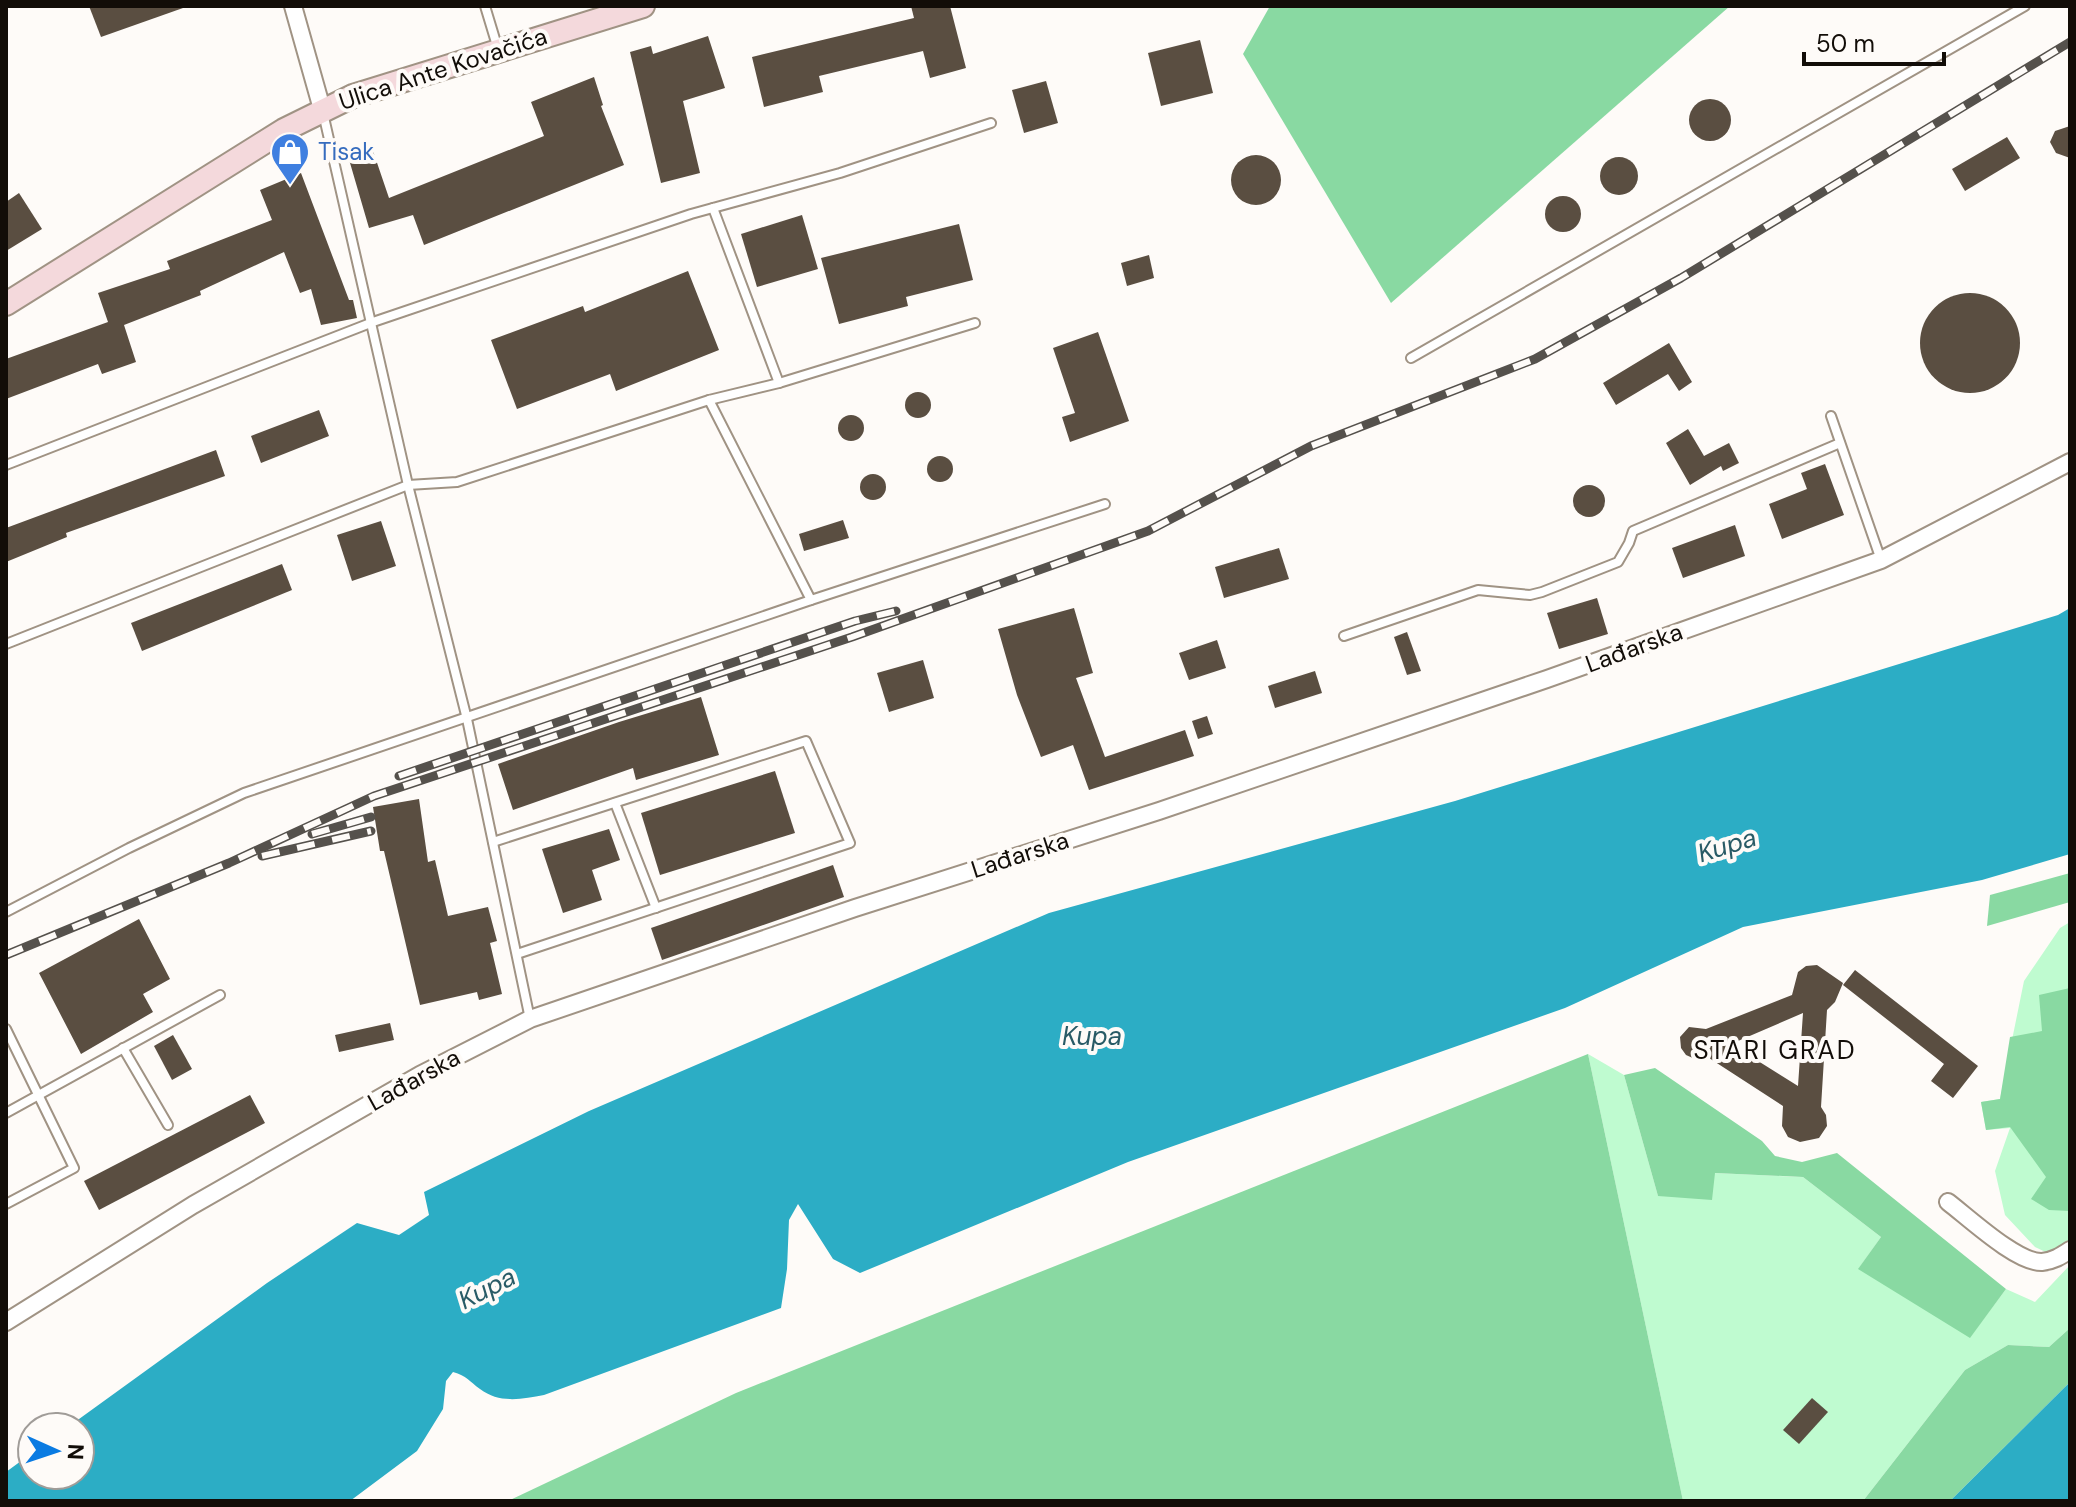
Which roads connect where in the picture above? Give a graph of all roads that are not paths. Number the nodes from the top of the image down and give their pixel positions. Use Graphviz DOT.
graph roads {
  1 [pos="293,6"];
  2 [pos="485,6"];
  3 [pos="643,6"];
  4 [pos="2025,6"];
  5 [pos="499,50"];
  6 [pos="322,109"];
  7 [pos="991,123"];
  8 [pos="713,208"];
  9 [pos="6,304"];
  10 [pos="373,322"];
  11 [pos="975,323"];
  12 [pos="1411,358"];
  13 [pos="779,383"];
  14 [pos="709,400"];
  15 [pos="1831,416"];
  16 [pos="1840,443"];
  17 [pos="2070,462"];
  18 [pos="6,465"];
  19 [pos="408,485"];
  20 [pos="1105,504"];
  21 [pos="1881,560"];
  22 [pos="811,600"];
  23 [pos="1344,636"];
  24 [pos="6,644"];
  25 [pos="467,719"];
  26 [pos="615,803"];
  27 [pos="493,842"];
  28 [pos="656,908"];
  29 [pos="6,912"];
  30 [pos="517,954"];
  31 [pos="220,995"];
  32 [pos="530,1019"];
  33 [pos="6,1029"];
  34 [pos="123,1048"];
  35 [pos="38,1094"];
  36 [pos="6,1113"];
  37 [pos="168,1125"];
  38 [pos="1948,1202"];
  39 [pos="6,1204"];
  40 [pos="2070,1250"];
  41 [pos="6,1322"];
  1 -- 6 [label="street"];
  2 -- 5 [label="lane"];
  3 -- 5 [label="main road, Ulica Ante Kovačića"];
  4 -- 12 [label="lane"];
  5 -- 6 [label="main road, Ulica Ante Kovačića"];
  6 -- 9 [label="main road, Ulica Ante Kovačića"];
  6 -- 10 [label="lane"];
  7 -- 8 [label="lane"];
  8 -- 10 [label="lane"];
  8 -- 13 [label="lane"];
  10 -- 18 [label="lane"];
  10 -- 19 [label="lane"];
  11 -- 13 [label="lane"];
  13 -- 14 [label="lane"];
  14 -- 19 [label="lane"];
  14 -- 22 [label="lane"];
  15 -- 16 [label="lane"];
  16 -- 21 [label="lane"];
  16 -- 23 [label="lane"];
  17 -- 21 [label="street, Lađarska"];
  19 -- 24 [label="lane"];
  19 -- 25 [label="lane"];
  20 -- 22 [label="lane"];
  21 -- 32 [label="street, Lađarska"];
  22 -- 25 [label="lane"];
  25 -- 27 [label="lane"];
  25 -- 29 [label="lane"];
  26 -- 27 [label="lane"];
  26 -- 28 [label="lane"];
  26 -- 28 [label="lane"];
  27 -- 30 [label="lane"];
  28 -- 30 [label="lane"];
  30 -- 32 [label="lane"];
  31 -- 34 [label="lane"];
  32 -- 41 [label="street, Lađarska"];
  33 -- 35 [label="lane"];
  34 -- 35 [label="lane"];
  34 -- 37 [label="lane"];
  35 -- 36 [label="lane"];
  35 -- 39 [label="lane"];
  38 -- 40 [label="street"];
}
